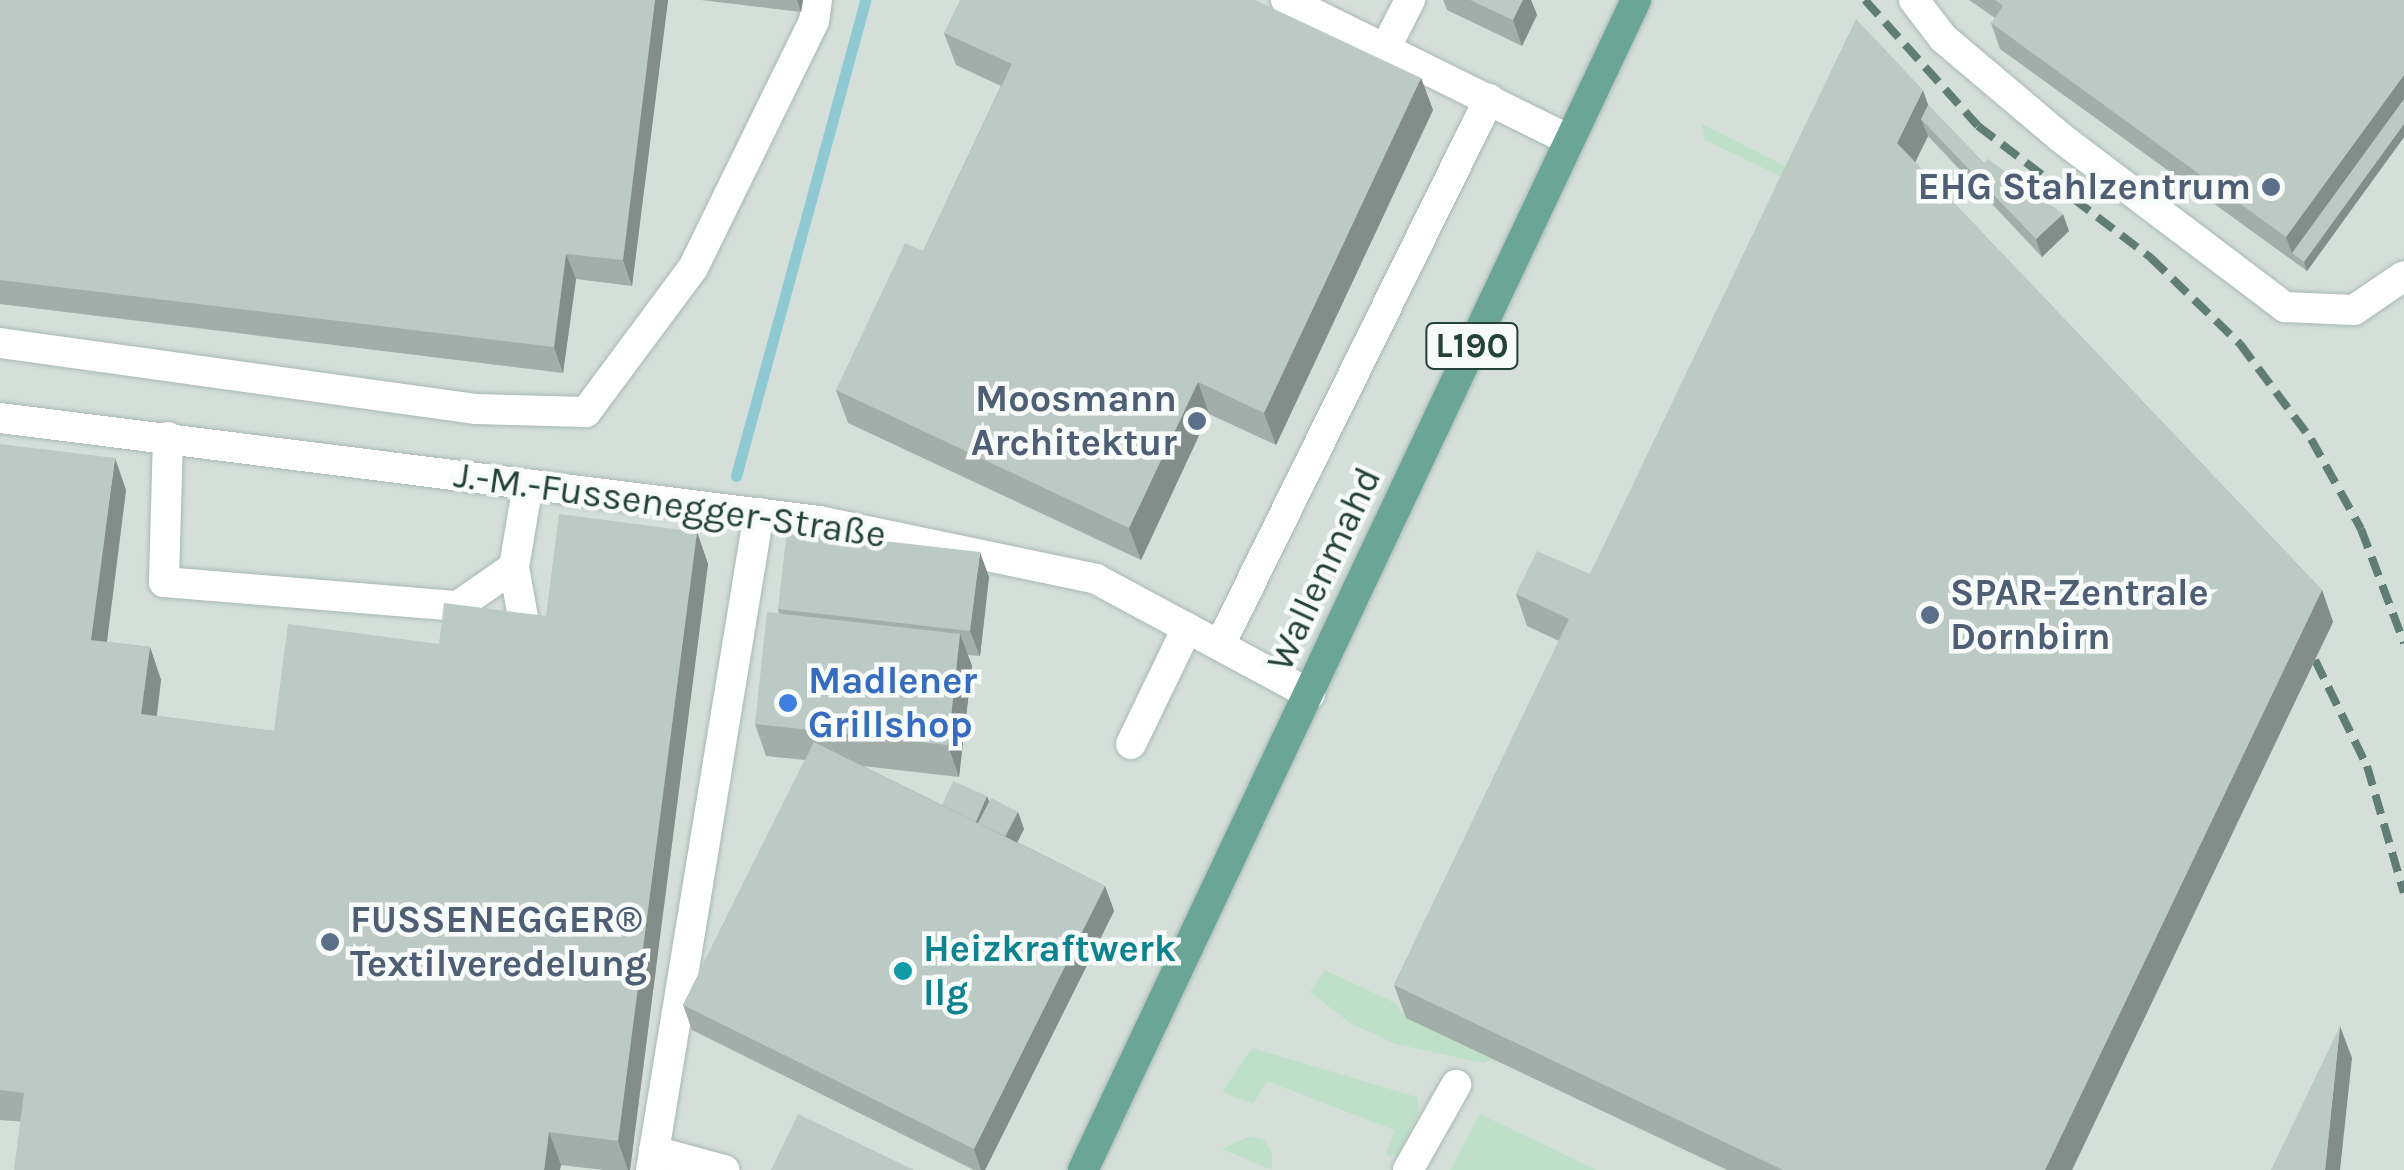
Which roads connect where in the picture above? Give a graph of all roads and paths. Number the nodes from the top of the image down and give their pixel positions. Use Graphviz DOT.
graph roads {
  1 [pos="817,0"];
  2 [pos="1286,0"];
  3 [pos="1410,0"];
  4 [pos="1636,0"];
  5 [pos="1914,0"];
  6 [pos="1385,48"];
  7 [pos="1489,99"];
  8 [pos="1569,140"];
  9 [pos="2404,276"];
  10 [pos="0,343"];
  11 [pos="0,418"];
  12 [pos="168,438"];
  13 [pos="528,484"];
  14 [pos="760,514"];
  15 [pos="514,567"];
  16 [pos="524,623"];
  17 [pos="1187,628"];
  18 [pos="1220,645"];
  19 [pos="1310,694"];
  20 [pos="1131,744"];
  21 [pos="1456,1085"];
  22 [pos="653,1161"];
  23 [pos="724,1170"];
  24 [pos="1083,1170"];
  25 [pos="1408,1170"];
  1 -- 10 [label="street"];
  2 -- 6 [label="street"];
  3 -- 6 [label="street"];
  4 -- 8 [label="main road, Wallenmahd / L190"];
  5 -- 9 [label="street"];
  6 -- 7 [label="street"];
  7 -- 8 [label="street"];
  7 -- 18 [label="street"];
  8 -- 19 [label="main road, Wallenmahd / L190"];
  11 -- 12 [label="street, J.-M.-Fussenegger-Straße"];
  12 -- 13 [label="street, J.-M.-Fussenegger-Straße"];
  12 -- 15 [label="street"];
  13 -- 14 [label="street, J.-M.-Fussenegger-Straße"];
  13 -- 15 [label="street"];
  14 -- 17 [label="street, J.-M.-Fussenegger-Straße"];
  14 -- 22 [label="street"];
  15 -- 16 [label="street"];
  17 -- 18 [label="street, J.-M.-Fussenegger-Straße"];
  17 -- 20 [label="street"];
  18 -- 19 [label="street, J.-M.-Fussenegger-Straße"];
  19 -- 24 [label="main road, Wallenmahd / L190"];
  21 -- 25 [label="street"];
  22 -- 23 [label="street"];
}
